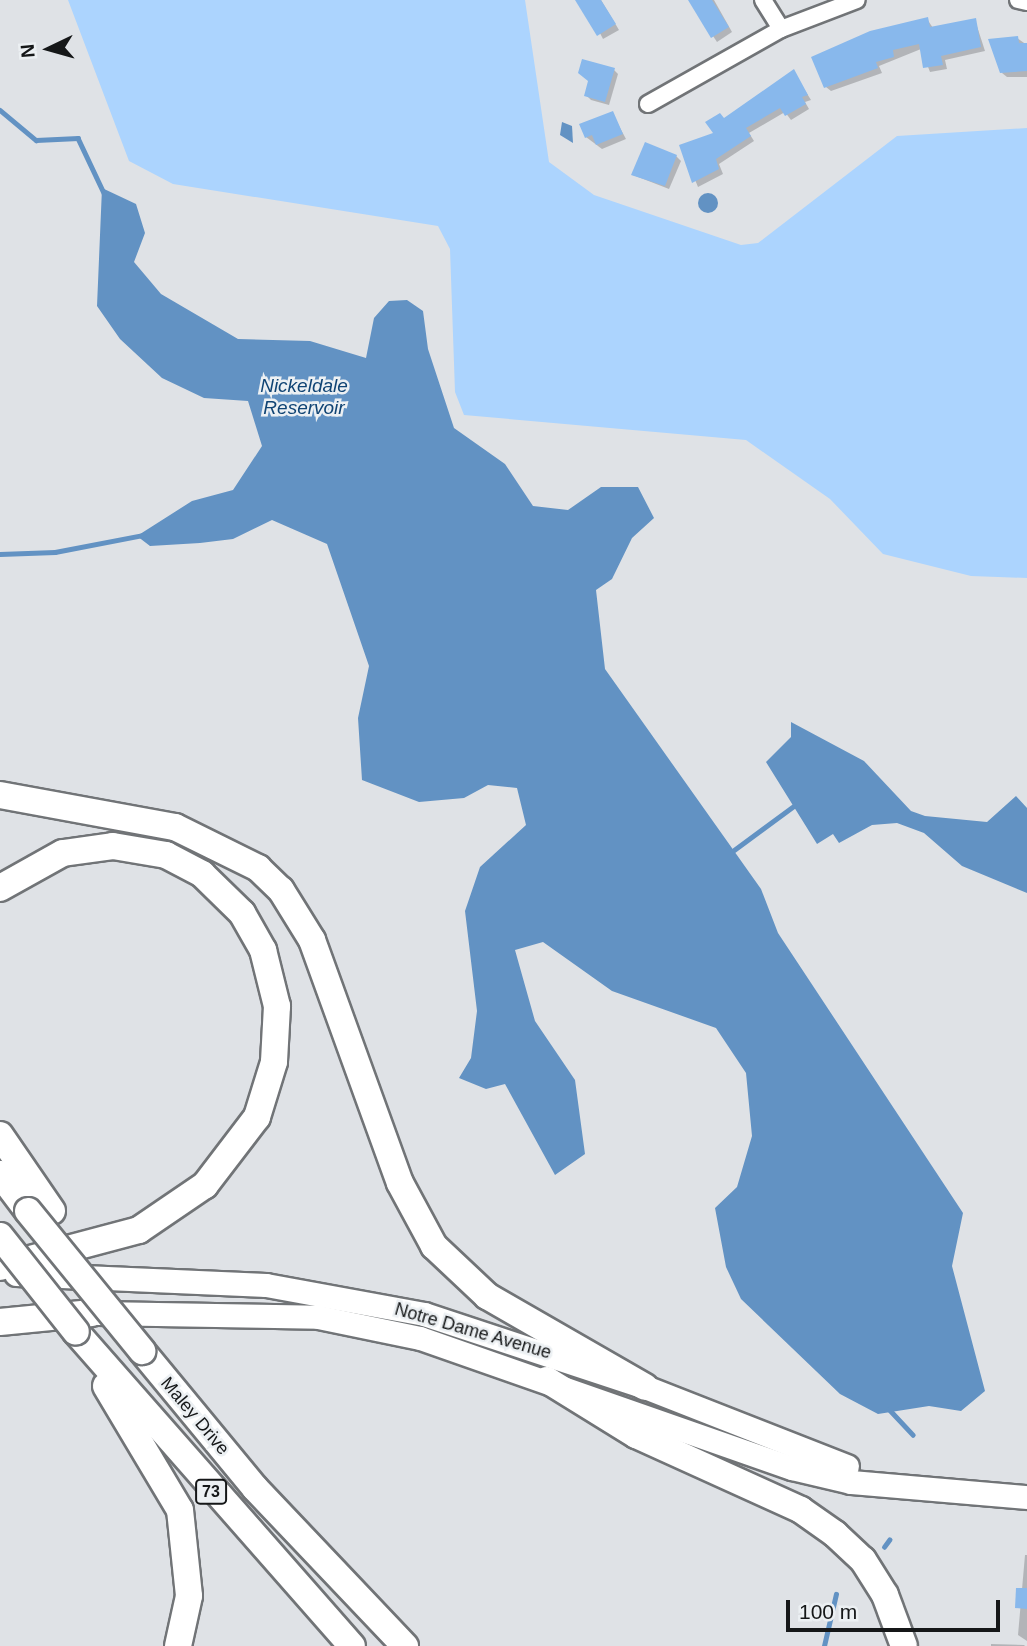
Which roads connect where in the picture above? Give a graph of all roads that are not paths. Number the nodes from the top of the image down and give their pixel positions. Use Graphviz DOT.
graph roads {
  1 [pos="764,0"];
  2 [pos="857,0"];
  3 [pos="1018,0"];
  4 [pos="1027,2"];
  5 [pos="781,29"];
  6 [pos="648,104"];
  7 [pos="0,795"];
  8 [pos="0,888"];
  9 [pos="0,1135"];
  10 [pos="0,1174"];
  11 [pos="40,1211"];
  12 [pos="0,1236"];
  13 [pos="0,1267"];
  14 [pos="0,1274"];
  15 [pos="0,1312"];
  16 [pos="89,1314"];
  17 [pos="0,1322"];
  18 [pos="547,1380"];
  19 [pos="645,1387"];
  20 [pos="924,1490"];
  21 [pos="1027,1497"];
  22 [pos="178,1646"];
  23 [pos="352,1646"];
  24 [pos="405,1646"];
  25 [pos="904,1646"];
  1 -- 5 [label="street"];
  2 -- 5 [label="street"];
  3 -- 4 [label="street"];
  5 -- 6 [label="street"];
  7 -- 19 [label="highway"];
  8 -- 13 [label="highway"];
  9 -- 11 [label="highway"];
  10 -- 11 [label="highway, Maley Drive / 73"];
  11 -- 16 [label="highway, Maley Drive / 73, bridge"];
  12 -- 16 [label="highway, Maley Drive / 73, bridge"];
  14 -- 19 [label="main road, Notre Dame Avenue"];
  15 -- 16 [label="main road, Notre Dame Avenue"];
  16 -- 17 [label="highway"];
  16 -- 18 [label="main road, Notre Dame Avenue"];
  16 -- 22 [label="highway"];
  16 -- 23 [label="highway, Maley Drive / 73"];
  16 -- 24 [label="highway, Maley Drive / 73, bridge"];
  18 -- 20 [label="main road, Notre Dame Avenue"];
  18 -- 25 [label="highway"];
  19 -- 20 [label="main road, Notre Dame Avenue"];
  20 -- 21 [label="main road, Notre Dame Avenue"];
}
